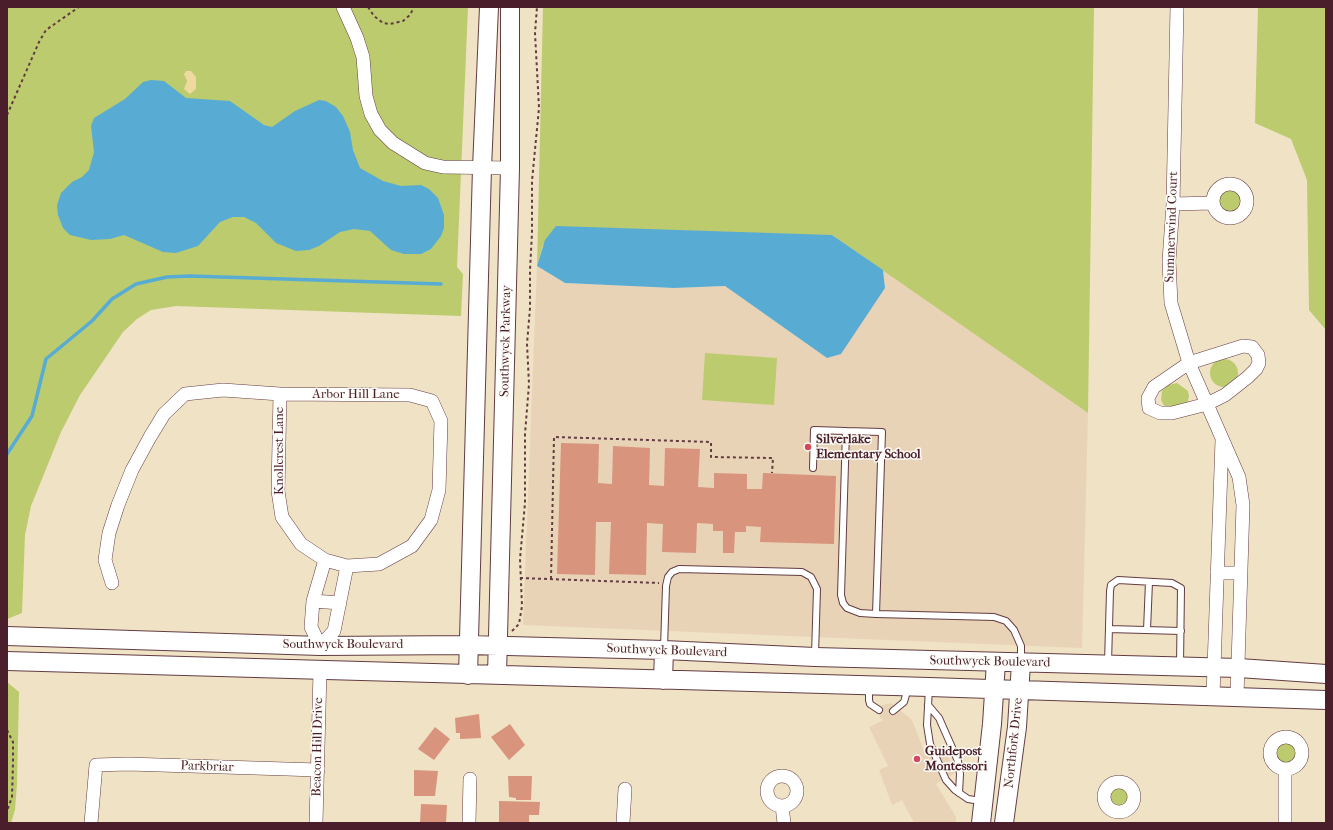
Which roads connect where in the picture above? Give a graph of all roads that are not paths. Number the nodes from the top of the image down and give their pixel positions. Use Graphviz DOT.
graph roads {
  1 [pos="343,7"];
  2 [pos="488,7"];
  3 [pos="510,7"];
  4 [pos="1177,7"];
  5 [pos="482,168"];
  6 [pos="510,168"];
  7 [pos="1213,203"];
  8 [pos="1173,204"];
  9 [pos="1189,363"];
  10 [pos="280,394"];
  11 [pos="432,401"];
  12 [pos="1207,404"];
  13 [pos="476,406"];
  14 [pos="505,407"];
  15 [pos="846,431"];
  16 [pos="1222,436"];
  17 [pos="813,468"];
  18 [pos="325,560"];
  19 [pos="347,566"];
  20 [pos="1218,573"];
  21 [pos="1241,573"];
  22 [pos="1149,582"];
  23 [pos="112,583"];
  24 [pos="313,601"];
  25 [pos="340,603"];
  26 [pos="876,614"];
  27 [pos="1109,629"];
  28 [pos="1147,630"];
  29 [pos="1181,631"];
  30 [pos="7,636"];
  31 [pos="469,645"];
  32 [pos="320,646"];
  33 [pos="498,646"];
  34 [pos="664,650"];
  35 [pos="815,657"];
  36 [pos="7,661"];
  37 [pos="996,662"];
  38 [pos="1021,662"];
  39 [pos="1108,664"];
  40 [pos="1180,666"];
  41 [pos="1214,668"];
  42 [pos="1239,668"];
  43 [pos="320,671"];
  44 [pos="1326,674"];
  45 [pos="468,675"];
  46 [pos="497,675"];
  47 [pos="663,680"];
  48 [pos="814,684"];
  49 [pos="869,685"];
  50 [pos="908,686"];
  51 [pos="929,687"];
  52 [pos="994,690"];
  53 [pos="1019,691"];
  54 [pos="1213,696"];
  55 [pos="1237,696"];
  56 [pos="1326,700"];
  57 [pos="928,705"];
  58 [pos="879,710"];
  59 [pos="893,711"];
  60 [pos="318,770"];
  61 [pos="1284,770"];
  62 [pos="470,779"];
  63 [pos="625,789"];
  64 [pos="959,793"];
  65 [pos="984,802"];
  66 [pos="782,806"];
  67 [pos="91,823"];
  68 [pos="316,823"];
  69 [pos="469,823"];
  70 [pos="623,823"];
  71 [pos="784,823"];
  72 [pos="982,823"];
  73 [pos="1004,823"];
  74 [pos="1285,823"];
  1 -- 5 [label="street"];
  2 -- 5 [label="street"];
  3 -- 6 [label="street, Southwyck Parkway"];
  4 -- 8 [label="street, Summerwind Court"];
  5 -- 6 [label="street"];
  5 -- 13 [label="street"];
  6 -- 14 [label="street, Southwyck Parkway"];
  7 -- 8 [label="street"];
  8 -- 9 [label="street, Summerwind Court"];
  9 -- 12 [label="street, Summerwind Court"];
  9 -- 12 [label="street"];
  9 -- 12 [label="street"];
  10 -- 11 [label="street, Arbor Hill Lane"];
  10 -- 18 [label="street, Knollcrest Lane"];
  10 -- 23 [label="street, Arbor Hill Lane"];
  11 -- 19 [label="street, Knollcrest Lane"];
  12 -- 16 [label="street, Summerwind Court"];
  13 -- 14 [label="street"];
  13 -- 31 [label="street"];
  14 -- 33 [label="street, Southwyck Parkway"];
  15 -- 17 [label="lane"];
  15 -- 26 [label="lane"];
  15 -- 26 [label="lane"];
  16 -- 20 [label="street, Summerwind Court"];
  16 -- 21 [label="street, Summerwind Court"];
  18 -- 19 [label="street, Knollcrest Lane"];
  18 -- 24 [label="street"];
  19 -- 25 [label="street"];
  20 -- 21 [label="street"];
  20 -- 41 [label="street, Summerwind Court"];
  21 -- 42 [label="street, Summerwind Court"];
  22 -- 27 [label="lane"];
  22 -- 28 [label="lane"];
  22 -- 29 [label="lane"];
  24 -- 25 [label="street"];
  24 -- 32 [label="street"];
  25 -- 32 [label="street"];
  26 -- 38 [label="lane"];
  27 -- 28 [label="lane"];
  27 -- 39 [label="lane"];
  28 -- 29 [label="lane"];
  29 -- 40 [label="lane"];
  30 -- 32 [label="street, Southwyck Boulevard"];
  31 -- 32 [label="street, Southwyck Boulevard"];
  31 -- 33 [label="street, Southwyck Boulevard"];
  31 -- 45 [label="street"];
  32 -- 43 [label="street"];
  33 -- 34 [label="street, Southwyck Boulevard"];
  33 -- 46 [label="street, Southwyck Parkway"];
  34 -- 35 [label="street, Southwyck Boulevard"];
  34 -- 35 [label="lane"];
  34 -- 47 [label="street"];
  35 -- 37 [label="street, Southwyck Boulevard"];
  35 -- 48 [label="street"];
  36 -- 43 [label="street, Southwyck Boulevard"];
  37 -- 38 [label="street, Southwyck Boulevard"];
  37 -- 52 [label="street, Northfork Drive"];
  38 -- 39 [label="street, Southwyck Boulevard"];
  38 -- 53 [label="street, Northfork Drive"];
  39 -- 40 [label="street, Southwyck Boulevard"];
  40 -- 41 [label="street, Southwyck Boulevard"];
  41 -- 42 [label="street, Southwyck Boulevard"];
  41 -- 54 [label="street, Summerwind Court"];
  42 -- 44 [label="street, Southwyck Boulevard"];
  42 -- 55 [label="street, Summerwind Court"];
  43 -- 45 [label="street, Southwyck Boulevard"];
  43 -- 60 [label="street, Beacon Hill Drive"];
  45 -- 46 [label="street, Southwyck Boulevard"];
  46 -- 47 [label="street, Southwyck Boulevard"];
  47 -- 48 [label="street, Southwyck Boulevard"];
  48 -- 49 [label="street, Southwyck Boulevard"];
  49 -- 50 [label="street, Southwyck Boulevard"];
  49 -- 58 [label="lane"];
  50 -- 51 [label="street, Southwyck Boulevard"];
  50 -- 59 [label="lane"];
  51 -- 52 [label="street, Southwyck Boulevard"];
  51 -- 57 [label="lane"];
  52 -- 53 [label="street, Southwyck Boulevard"];
  52 -- 65 [label="street, Northfork Drive"];
  53 -- 54 [label="street, Southwyck Boulevard"];
  53 -- 73 [label="street, Northfork Drive"];
  54 -- 55 [label="street, Southwyck Boulevard"];
  55 -- 56 [label="street, Southwyck Boulevard"];
  57 -- 64 [label="lane"];
  57 -- 64 [label="lane"];
  60 -- 67 [label="street, Parkbriar"];
  60 -- 68 [label="street, Beacon Hill Drive"];
  61 -- 74 [label="street"];
  62 -- 69 [label="street"];
  63 -- 70 [label="street"];
  64 -- 65 [label="lane"];
  65 -- 72 [label="street, Northfork Drive"];
  66 -- 71 [label="street"];
}
